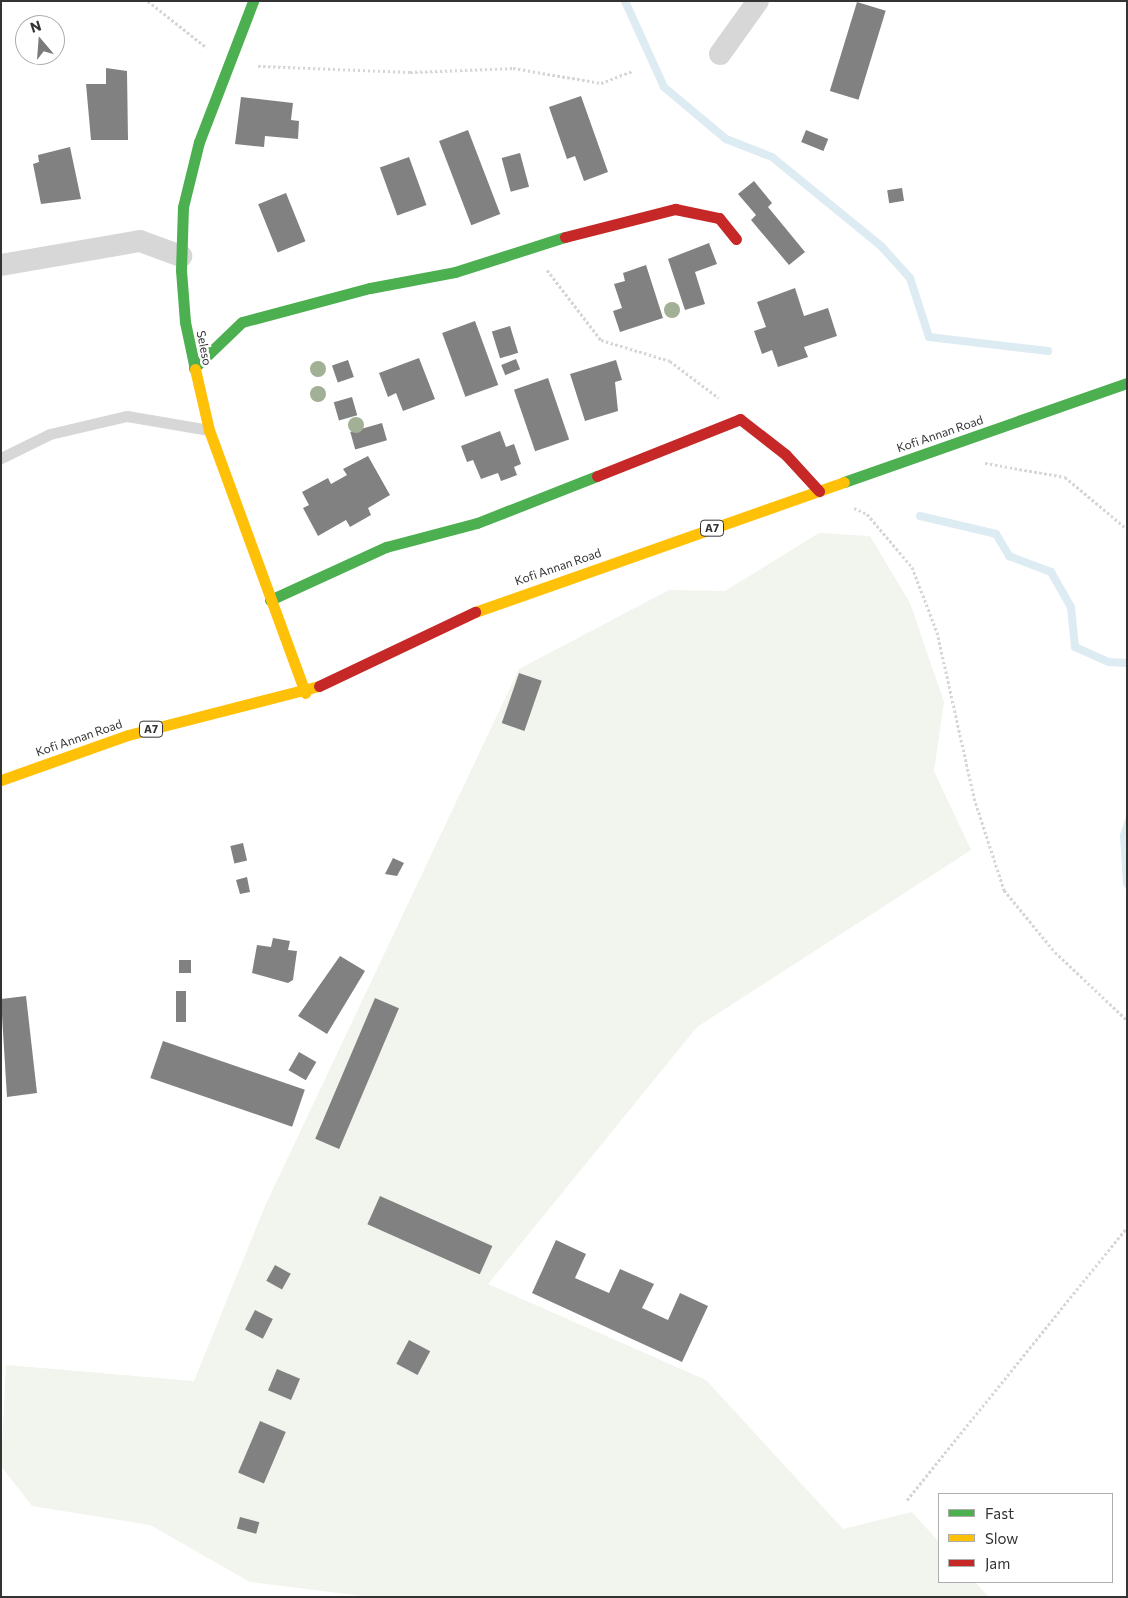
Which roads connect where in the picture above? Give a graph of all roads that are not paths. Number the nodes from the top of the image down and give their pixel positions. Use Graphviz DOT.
graph roads {
  1 [pos="254,1"];
  2 [pos="758,1"];
  3 [pos="720,54"];
  4 [pos="736,239"];
  5 [pos="181,256"];
  6 [pos="1,265"];
  7 [pos="194,368"];
  8 [pos="1127,383"];
  9 [pos="209,430"];
  10 [pos="1,458"];
  11 [pos="818,491"];
  12 [pos="270,600"];
  13 [pos="305,693"];
  14 [pos="1,780"];
  1 -- 5 [label="main road, Seleso"];
  2 -- 3 [label="street"];
  4 -- 7 [label="main road"];
  5 -- 6 [label="street"];
  5 -- 7 [label="main road, Seleso"];
  7 -- 9 [label="main road, Seleso"];
  8 -- 11 [label="main road, Kofi Annan Road / A7"];
  9 -- 10 [label="lane"];
  9 -- 12 [label="main road, Seleso"];
  11 -- 12 [label="main road"];
  11 -- 13 [label="main road, Kofi Annan Road / A7"];
  12 -- 13 [label="main road, Seleso"];
  13 -- 14 [label="main road, Kofi Annan Road / A7"];
}
